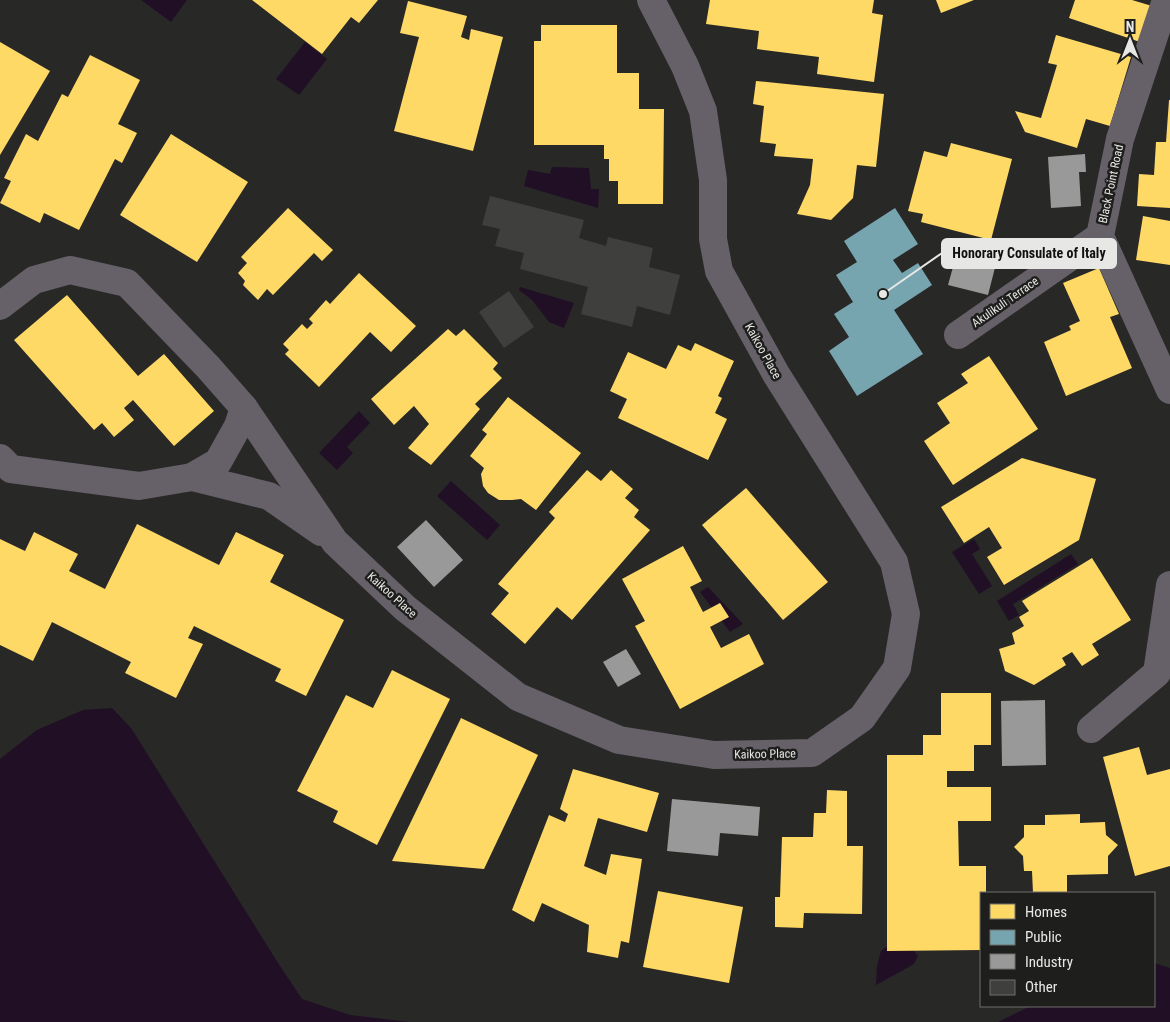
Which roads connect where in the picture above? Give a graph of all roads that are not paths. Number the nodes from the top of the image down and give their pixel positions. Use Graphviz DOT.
graph roads {
  1 [pos="651,0"];
  2 [pos="1166,0"];
  3 [pos="1100,236"];
  4 [pos="0,306"];
  5 [pos="958,335"];
  6 [pos="1170,390"];
  7 [pos="244,408"];
  8 [pos="0,458"];
  9 [pos="192,477"];
  10 [pos="334,542"];
  11 [pos="1170,585"];
  12 [pos="1090,729"];
  1 -- 10 [label="street, Kaikoo Place"];
  2 -- 3 [label="street, Black Point Road"];
  3 -- 5 [label="street, Akulikuli Terrace"];
  3 -- 6 [label="street, Black Point Road"];
  4 -- 7 [label="street, Kaikoo Place"];
  7 -- 9 [label="street"];
  7 -- 10 [label="street, Kaikoo Place"];
  8 -- 9 [label="street"];
  9 -- 10 [label="street"];
  11 -- 12 [label="street"];
}
